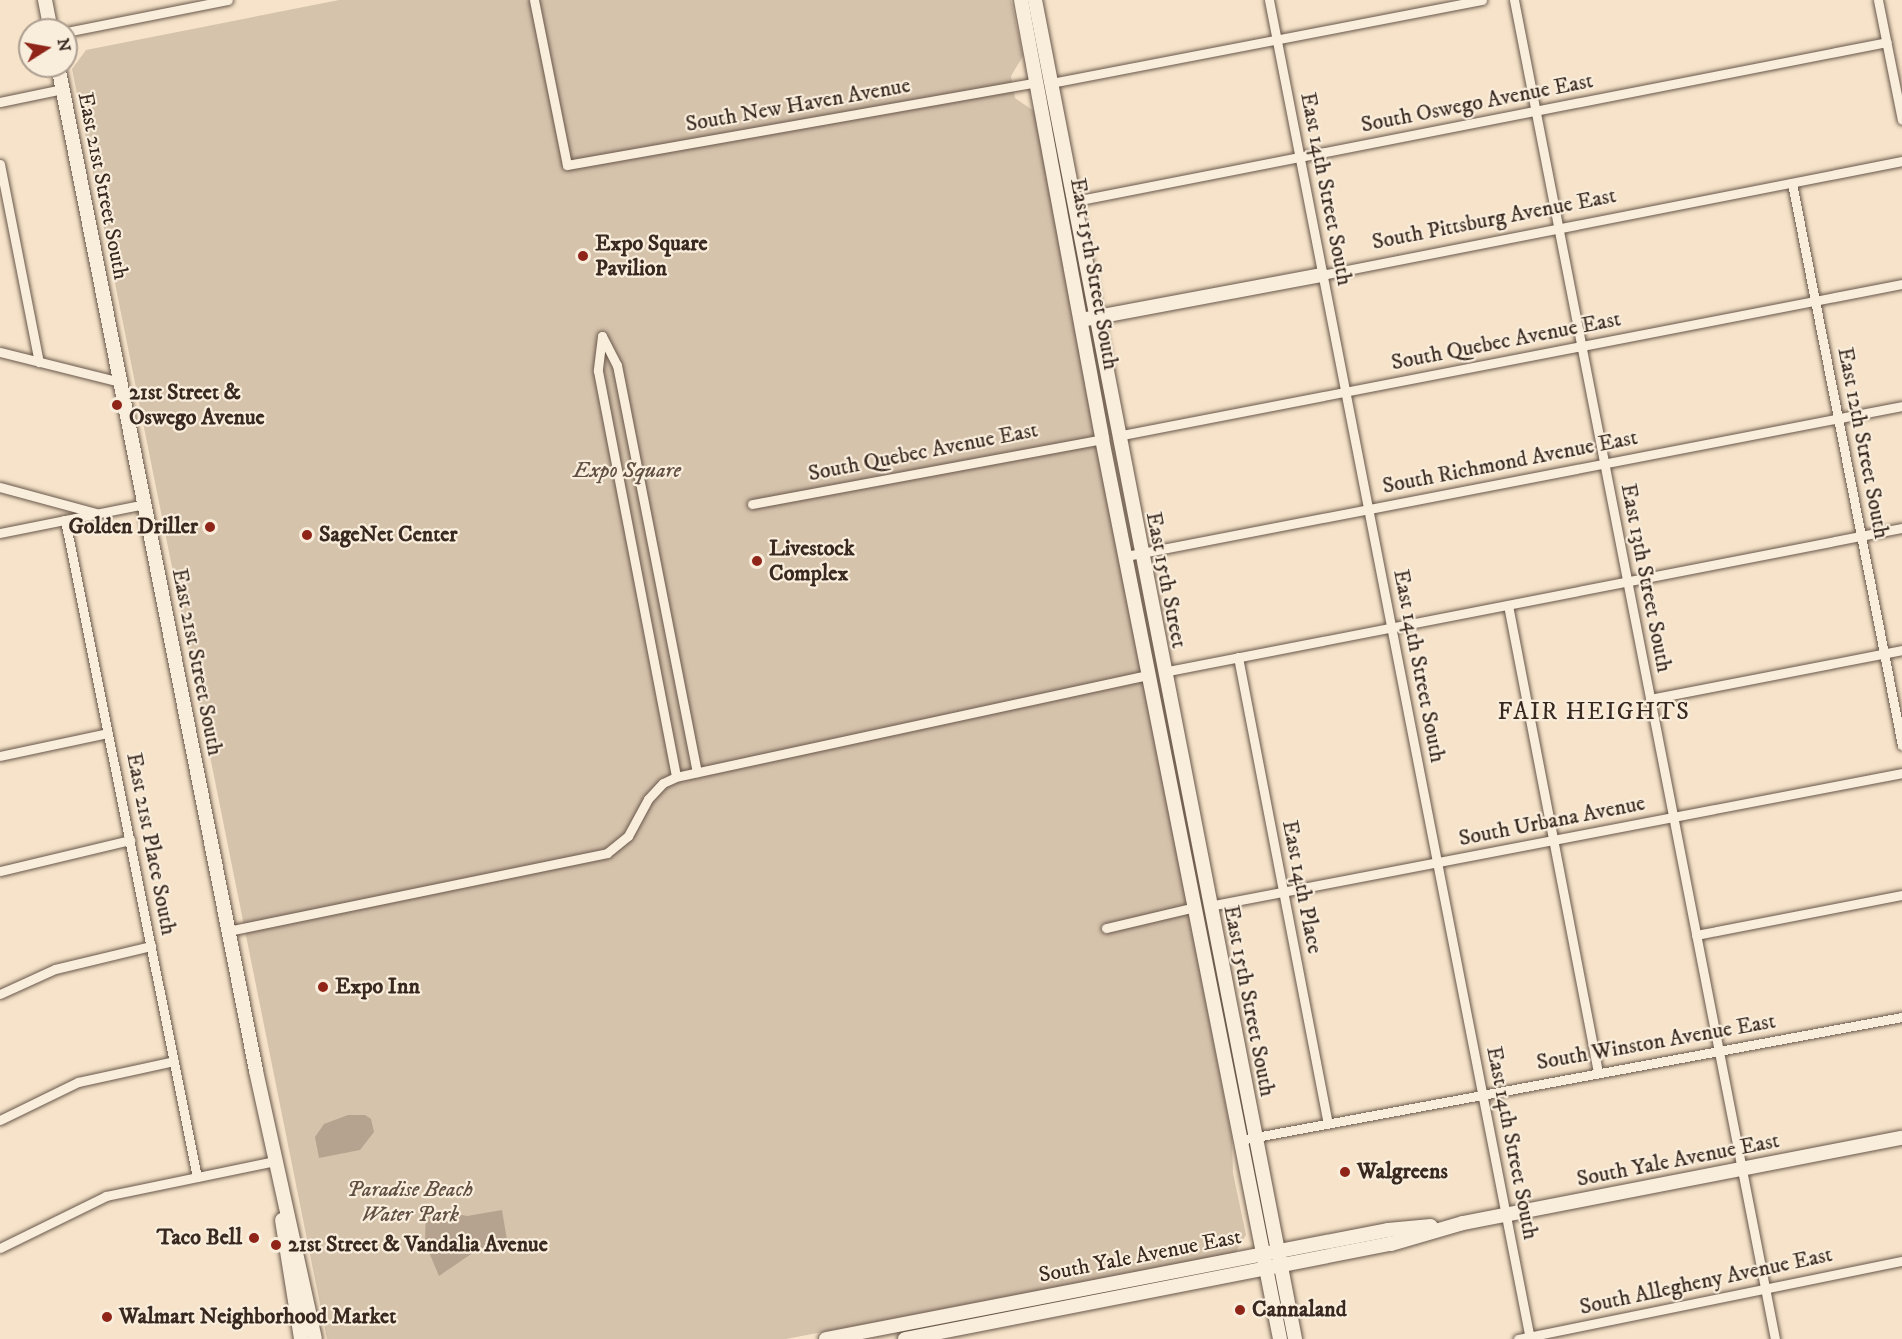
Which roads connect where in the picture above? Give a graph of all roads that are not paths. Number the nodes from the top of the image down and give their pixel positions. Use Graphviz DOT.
graph roads {
  1 [pos="45,0"];
  2 [pos="228,0"];
  3 [pos="534,0"];
  4 [pos="1021,0"];
  5 [pos="1035,0"];
  6 [pos="1269,0"];
  7 [pos="1482,0"];
  8 [pos="1514,0"];
  9 [pos="1878,0"];
  10 [pos="49,18"];
  11 [pos="78,30"];
  12 [pos="1276,39"];
  13 [pos="1887,42"];
  14 [pos="61,78"];
  15 [pos="1036,82"];
  16 [pos="1051,83"];
  17 [pos="63,89"];
  18 [pos="0,102"];
  19 [pos="1535,112"];
  20 [pos="1902,120"];
  21 [pos="1299,157"];
  22 [pos="1902,162"];
  23 [pos="0,164"];
  24 [pos="1792,183"];
  25 [pos="1075,201"];
  26 [pos="1060,204"];
  27 [pos="1558,228"];
  28 [pos="1323,274"];
  29 [pos="1902,284"];
  30 [pos="1815,301"];
  31 [pos="1087,319"];
  32 [pos="1581,347"];
  33 [pos="0,352"];
  34 [pos="39,362"];
  35 [pos="120,382"];
  36 [pos="1346,392"];
  37 [pos="1902,406"];
  38 [pos="1838,418"];
  39 [pos="1117,436"];
  40 [pos="1102,439"];
  41 [pos="1604,464"];
  42 [pos="0,487"];
  43 [pos="1128,496"];
  44 [pos="145,504"];
  45 [pos="752,504"];
  46 [pos="1369,508"];
  47 [pos="98,514"];
  48 [pos="65,520"];
  49 [pos="1902,528"];
  50 [pos="0,533"];
  51 [pos="1861,536"];
  52 [pos="1133,555"];
  53 [pos="1626,582"];
  54 [pos="1508,605"];
  55 [pos="1392,627"];
  56 [pos="1902,650"];
  57 [pos="1884,654"];
  58 [pos="1238,657"];
  59 [pos="1163,672"];
  60 [pos="1149,675"];
  61 [pos="1650,699"];
  62 [pos="108,733"];
  63 [pos="1902,745"];
  64 [pos="0,756"];
  65 [pos="697,772"];
  66 [pos="1902,772"];
  67 [pos="676,777"];
  68 [pos="1672,817"];
  69 [pos="130,840"];
  70 [pos="1553,840"];
  71 [pos="1437,863"];
  72 [pos="0,871"];
  73 [pos="1284,893"];
  74 [pos="1902,894"];
  75 [pos="1209,906"];
  76 [pos="1195,907"];
  77 [pos="1106,928"];
  78 [pos="228,931"];
  79 [pos="1696,935"];
  80 [pos="151,946"];
  81 [pos="0,994"];
  82 [pos="1902,1017"];
  83 [pos="1718,1050"];
  84 [pos="174,1061"];
  85 [pos="1598,1071"];
  86 [pos="1482,1094"];
  87 [pos="0,1120"];
  88 [pos="1328,1123"];
  89 [pos="1255,1137"];
  90 [pos="1902,1138"];
  91 [pos="1240,1140"];
  92 [pos="275,1161"];
  93 [pos="1741,1169"];
  94 [pos="197,1177"];
  95 [pos="1506,1214"];
  96 [pos="1463,1223"];
  97 [pos="1388,1230"];
  98 [pos="1391,1244"];
  99 [pos="0,1248"];
  100 [pos="1269,1253"];
  101 [pos="1902,1261"];
  102 [pos="1272,1268"];
  103 [pos="1082,1289"];
  104 [pos="1765,1289"];
  105 [pos="1085,1304"];
  106 [pos="904,1323"];
  107 [pos="1530,1338"];
  108 [pos="301,1339"];
  109 [pos="315,1339"];
  110 [pos="826,1339"];
  111 [pos="906,1339"];
  112 [pos="1280,1339"];
  113 [pos="1294,1339"];
  114 [pos="1518,1339"];
  115 [pos="1775,1339"];
  1 -- 10 [label="main road"];
  2 -- 11 [label="street"];
  3 -- 15 [label="street, South New Haven Avenue"];
  4 -- 15 [label="main road, East 15th Street South"];
  5 -- 16 [label="main road, East 15th Street South"];
  6 -- 12 [label="street, East 14th Street South"];
  7 -- 12 [label="street"];
  8 -- 19 [label="street, East 13th Street South"];
  9 -- 13 [label="street"];
  12 -- 16 [label="street"];
  12 -- 21 [label="street, East 14th Street South"];
  13 -- 19 [label="street, South Oswego Avenue East"];
  13 -- 20 [label="street"];
  14 -- 17 [label="main road, East 21st Street South"];
  15 -- 16 [label="main road"];
  15 -- 26 [label="main road, East 15th Street South"];
  16 -- 25 [label="main road, East 15th Street South"];
  17 -- 18 [label="street"];
  17 -- 35 [label="main road, East 21st Street South"];
  19 -- 21 [label="street, South Oswego Avenue East"];
  19 -- 27 [label="street, East 13th Street South"];
  21 -- 25 [label="street, South Oswego Avenue East"];
  21 -- 28 [label="street, East 14th Street South"];
  22 -- 24 [label="street, South Pittsburg Avenue East"];
  23 -- 34 [label="street"];
  24 -- 27 [label="street, South Pittsburg Avenue East"];
  24 -- 30 [label="street, East 12th Street South"];
  25 -- 26 [label="main road"];
  25 -- 31 [label="main road, East 15th Street South"];
  26 -- 31 [label="main road, East 15th Street South"];
  27 -- 28 [label="street, South Pittsburg Avenue East"];
  27 -- 32 [label="street, East 13th Street South"];
  28 -- 31 [label="main road, South Pittsburg Avenue East"];
  28 -- 36 [label="street, East 14th Street South"];
  29 -- 30 [label="street, South Quebec Avenue East"];
  30 -- 32 [label="street, South Quebec Avenue East"];
  30 -- 38 [label="street, East 12th Street South"];
  31 -- 39 [label="main road, East 15th Street South"];
  31 -- 40 [label="main road, East 15th Street South"];
  32 -- 36 [label="street, South Quebec Avenue East"];
  32 -- 41 [label="street, East 13th Street South"];
  33 -- 34 [label="street"];
  34 -- 35 [label="street"];
  35 -- 44 [label="main road, East 21st Street South"];
  36 -- 39 [label="street, South Quebec Avenue East"];
  36 -- 46 [label="street, East 14th Street South"];
  37 -- 38 [label="street, South Richmond Avenue East"];
  38 -- 41 [label="street, South Richmond Avenue East"];
  38 -- 51 [label="street, East 12th Street South"];
  39 -- 40 [label="main road"];
  39 -- 43 [label="main road, East 15th Street South"];
  40 -- 45 [label="street, South Quebec Avenue East"];
  40 -- 52 [label="main road, East 15th Street South"];
  41 -- 46 [label="street, South Richmond Avenue East"];
  41 -- 53 [label="street, East 13th Street South"];
  42 -- 47 [label="street"];
  43 -- 52 [label="main road, East 15th Street"];
  44 -- 47 [label="street"];
  44 -- 78 [label="main road, East 21st Street South"];
  46 -- 52 [label="street, South Richmond Avenue East"];
  46 -- 55 [label="street, East 14th Street South"];
  47 -- 48 [label="street"];
  48 -- 50 [label="street"];
  48 -- 62 [label="street, East 21st Place South"];
  49 -- 51 [label="street"];
  51 -- 53 [label="street"];
  51 -- 57 [label="street, East 12th Street South"];
  52 -- 59 [label="main road, East 15th Street"];
  52 -- 60 [label="main road, East 15th Street"];
  53 -- 54 [label="street"];
  53 -- 61 [label="street, East 13th Street South"];
  54 -- 55 [label="street"];
  54 -- 70 [label="street"];
  55 -- 58 [label="street"];
  55 -- 71 [label="street, East 14th Street South"];
  56 -- 57 [label="street"];
  57 -- 61 [label="street"];
  57 -- 63 [label="street, East 12th Street South"];
  58 -- 59 [label="street"];
  58 -- 73 [label="street, East 14th Place"];
  59 -- 60 [label="main road"];
  59 -- 75 [label="main road, East 15th Street South"];
  60 -- 65 [label="street"];
  60 -- 76 [label="main road, East 15th Street South"];
  61 -- 68 [label="street, East 13th Street South"];
  62 -- 64 [label="street"];
  62 -- 69 [label="street, East 21st Place South"];
  65 -- 67 [label="street"];
  65 -- 67 [label="street"];
  66 -- 68 [label="street, South Urbana Avenue"];
  67 -- 78 [label="street"];
  68 -- 70 [label="street, South Urbana Avenue"];
  68 -- 79 [label="street, East 13th Street South"];
  69 -- 72 [label="street"];
  69 -- 80 [label="street, East 21st Place South"];
  70 -- 71 [label="street, South Urbana Avenue"];
  70 -- 85 [label="street"];
  71 -- 73 [label="street, South Urbana Avenue"];
  71 -- 86 [label="street, East 14th Street South"];
  73 -- 75 [label="street, South Urbana Avenue"];
  73 -- 88 [label="street, East 14th Place"];
  74 -- 79 [label="street"];
  75 -- 76 [label="main road"];
  75 -- 89 [label="main road, East 15th Street South"];
  76 -- 77 [label="street"];
  76 -- 91 [label="main road, East 15th Street South"];
  78 -- 92 [label="main road, East 21st Street South"];
  79 -- 83 [label="street, East 13th Street South"];
  80 -- 81 [label="street"];
  80 -- 84 [label="street, East 21st Place South"];
  82 -- 83 [label="street, South Winston Avenue East"];
  83 -- 85 [label="street, South Winston Avenue East"];
  83 -- 93 [label="street, East 13th Street South"];
  84 -- 87 [label="street"];
  84 -- 94 [label="street, East 21st Place South"];
  85 -- 86 [label="street, South Winston Avenue East"];
  86 -- 88 [label="street, South Winston Avenue East"];
  86 -- 95 [label="street, East 14th Street South"];
  88 -- 89 [label="street, South Winston Avenue East"];
  89 -- 91 [label="street, South Winston Avenue East"];
  89 -- 100 [label="main road, East 15th Street South"];
  90 -- 93 [label="main road, South Yale Avenue East"];
  91 -- 100 [label="main road, East 15th Street South"];
  92 -- 94 [label="street"];
  92 -- 108 [label="main road, East 21st Street South"];
  92 -- 109 [label="main road, East 21st Street South"];
  93 -- 95 [label="main road, South Yale Avenue East"];
  93 -- 104 [label="street, East 13th Street South"];
  94 -- 99 [label="street"];
  95 -- 96 [label="main road, South Yale Avenue East"];
  95 -- 107 [label="street, East 14th Street South"];
  96 -- 97 [label="main road, South Yale Avenue East"];
  96 -- 98 [label="main road, South Yale Avenue East"];
  97 -- 98 [label="main road"];
  97 -- 100 [label="main road, South Yale Avenue East"];
  98 -- 102 [label="main road, South Yale Avenue East"];
  100 -- 102 [label="main road, East 15th Street South"];
  100 -- 103 [label="main road, South Yale Avenue East"];
  101 -- 104 [label="street, South Allegheny Avenue East"];
  102 -- 105 [label="main road, South Yale Avenue East"];
  102 -- 112 [label="main road, East 15th Street South"];
  102 -- 113 [label="main road, East 15th Street South"];
  103 -- 105 [label="main road"];
  103 -- 106 [label="main road, South Yale Avenue East"];
  104 -- 107 [label="street, South Allegheny Avenue East"];
  104 -- 115 [label="street, East 13th Street South"];
  105 -- 111 [label="main road, South Yale Avenue East"];
  106 -- 110 [label="main road, South Yale Avenue East"];
  106 -- 111 [label="main road"];
  107 -- 114 [label="street, South Allegheny Avenue East"];
}
